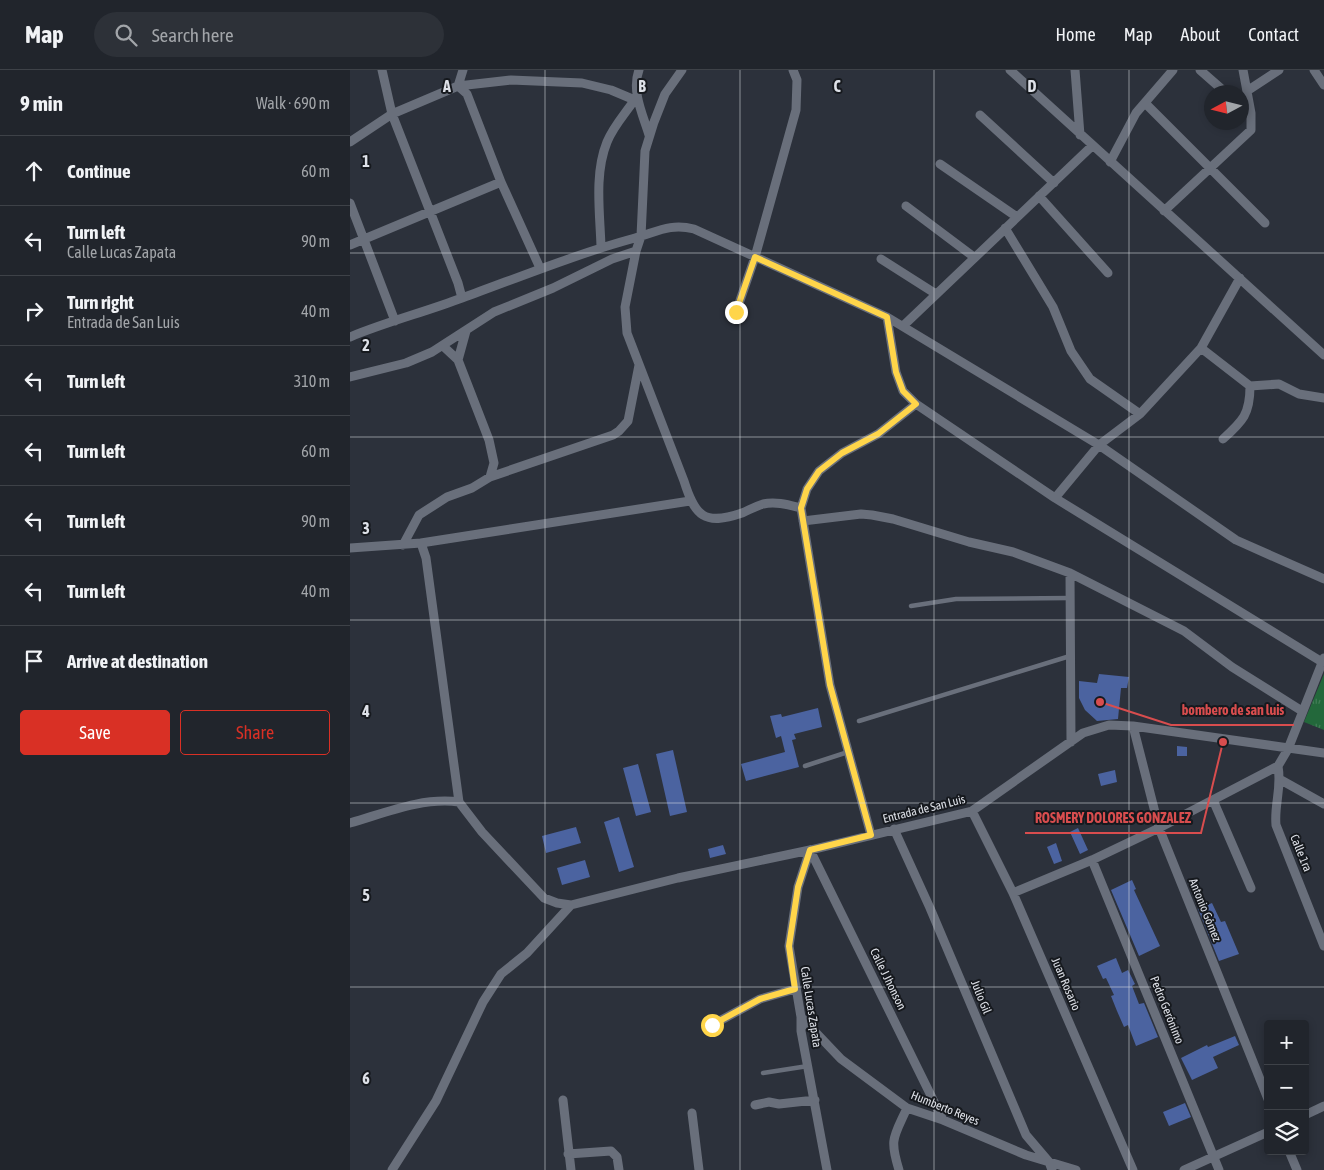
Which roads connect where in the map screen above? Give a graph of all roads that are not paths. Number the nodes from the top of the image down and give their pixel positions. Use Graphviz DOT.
graph roads {
  1 [pos="382,70"];
  2 [pos="463,70"];
  3 [pos="639,70"];
  4 [pos="682,70"];
  5 [pos="793,70"];
  6 [pos="1010,70"];
  7 [pos="1074,70"];
  8 [pos="1173,70"];
  9 [pos="1200,70"];
  10 [pos="1244,70"];
  11 [pos="1279,70"];
  12 [pos="1314,70"];
  13 [pos="1217,85"];
  14 [pos="1246,85"];
  15 [pos="1324,85"];
  16 [pos="458,86"];
  17 [pos="1249,89"];
  18 [pos="1249,102"];
  19 [pos="1145,103"];
  20 [pos="1251,113"];
  21 [pos="392,114"];
  22 [pos="980,115"];
  23 [pos="1080,134"];
  24 [pos="650,135"];
  25 [pos="350,142"];
  26 [pos="1092,146"];
  27 [pos="1110,162"];
  28 [pos="940,164"];
  29 [pos="1211,167"];
  30 [pos="501,182"];
  31 [pos="1054,182"];
  32 [pos="1039,196"];
  33 [pos="350,203"];
  34 [pos="906,206"];
  35 [pos="430,211"];
  36 [pos="1164,211"];
  37 [pos="1017,217"];
  38 [pos="1265,223"];
  39 [pos="1005,228"];
  40 [pos="641,236"];
  41 [pos="363,239"];
  42 [pos="350,245"];
  43 [pos="601,247"];
  44 [pos="636,251"];
  45 [pos="755,257"];
  46 [pos="974,257"];
  47 [pos="881,260"];
  48 [pos="540,268"];
  49 [pos="1108,273"];
  50 [pos="1240,278"];
  51 [pos="936,294"];
  52 [pos="462,298"];
  53 [pos="736,312"];
  54 [pos="887,317"];
  55 [pos="396,321"];
  56 [pos="903,326"];
  57 [pos="466,331"];
  58 [pos="350,337"];
  59 [pos="442,346"];
  60 [pos="1201,348"];
  61 [pos="1324,355"];
  62 [pos="458,360"];
  63 [pos="639,364"];
  64 [pos="350,377"];
  65 [pos="1250,386"];
  66 [pos="1324,398"];
  67 [pos="916,404"];
  68 [pos="1140,414"];
  69 [pos="1223,439"];
  70 [pos="1099,445"];
  71 [pos="490,477"];
  72 [pos="1055,498"];
  73 [pos="690,501"];
  74 [pos="801,508"];
  75 [pos="803,521"];
  76 [pos="421,543"];
  77 [pos="403,545"];
  78 [pos="350,548"];
  79 [pos="1070,572"];
  80 [pos="1324,579"];
  81 [pos="1070,598"];
  82 [pos="911,606"];
  83 [pos="1070,656"];
  84 [pos="1323,659"];
  85 [pos="1302,711"];
  86 [pos="858,721"];
  87 [pos="1133,726"];
  88 [pos="1071,742"];
  89 [pos="1288,749"];
  90 [pos="848,752"];
  91 [pos="1324,753"];
  92 [pos="805,766"];
  93 [pos="1278,766"];
  94 [pos="1281,780"];
  95 [pos="1213,800"];
  96 [pos="459,802"];
  97 [pos="1324,804"];
  98 [pos="972,811"];
  99 [pos="350,823"];
  100 [pos="1159,828"];
  101 [pos="894,829"];
  102 [pos="871,835"];
  103 [pos="810,850"];
  104 [pos="1092,860"];
  105 [pos="1251,888"];
  106 [pos="1013,893"];
  107 [pos="571,905"];
  108 [pos="1324,946"];
  109 [pos="795,989"];
  110 [pos="800,1017"];
  111 [pos="712,1025"];
  112 [pos="808,1066"];
  113 [pos="763,1073"];
  114 [pos="1264,1089"];
  115 [pos="563,1100"];
  116 [pos="815,1100"];
  117 [pos="755,1105"];
  118 [pos="1324,1106"];
  119 [pos="907,1108"];
  120 [pos="692,1113"];
  121 [pos="1309,1113"];
  122 [pos="943,1120"];
  123 [pos="1264,1134"];
  124 [pos="568,1154"];
  125 [pos="1291,1155"];
  126 [pos="1214,1157"];
  127 [pos="1049,1167"];
  128 [pos="392,1170"];
  129 [pos="570,1170"];
  130 [pos="619,1170"];
  131 [pos="699,1170"];
  132 [pos="827,1170"];
  133 [pos="899,1170"];
  134 [pos="1076,1170"];
  135 [pos="1133,1170"];
  136 [pos="1184,1170"];
  137 [pos="1219,1170"];
  138 [pos="1297,1170"];
  1 -- 21 [label="street"];
  2 -- 16 [label="street"];
  3 -- 24 [label="street"];
  4 -- 24 [label="street"];
  5 -- 45 [label="street"];
  6 -- 23 [label="street"];
  7 -- 23 [label="street"];
  8 -- 19 [label="street"];
  9 -- 13 [label="street"];
  10 -- 14 [label="street"];
  11 -- 17 [label="street"];
  12 -- 15 [label="street"];
  16 -- 21 [label="street"];
  16 -- 30 [label="street"];
  16 -- 43 [label="street"];
  18 -- 20 [label="street"];
  19 -- 27 [label="street"];
  19 -- 29 [label="street"];
  20 -- 29 [label="street"];
  21 -- 25 [label="street"];
  21 -- 35 [label="street"];
  22 -- 31 [label="street"];
  23 -- 26 [label="street"];
  24 -- 40 [label="street"];
  26 -- 27 [label="street"];
  26 -- 31 [label="street"];
  27 -- 36 [label="street"];
  28 -- 37 [label="street"];
  29 -- 36 [label="street"];
  29 -- 38 [label="street"];
  30 -- 35 [label="street"];
  30 -- 48 [label="street"];
  31 -- 32 [label="street"];
  32 -- 37 [label="street"];
  32 -- 49 [label="street"];
  33 -- 41 [label="street"];
  34 -- 46 [label="street"];
  35 -- 41 [label="street"];
  35 -- 52 [label="street"];
  36 -- 50 [label="street"];
  37 -- 39 [label="street"];
  39 -- 46 [label="street"];
  39 -- 68 [label="street"];
  40 -- 43 [label="street"];
  40 -- 44 [label="street"];
  40 -- 45 [label="street"];
  41 -- 42 [label="street"];
  41 -- 55 [label="street"];
  43 -- 48 [label="street"];
  44 -- 57 [label="street"];
  44 -- 63 [label="street"];
  45 -- 53 [label="street"];
  45 -- 54 [label="street"];
  46 -- 51 [label="street"];
  47 -- 51 [label="street"];
  48 -- 52 [label="street"];
  50 -- 60 [label="street"];
  50 -- 61 [label="street"];
  51 -- 56 [label="street"];
  52 -- 55 [label="street"];
  54 -- 56 [label="street"];
  54 -- 67 [label="street"];
  55 -- 58 [label="street"];
  56 -- 70 [label="street"];
  57 -- 59 [label="street"];
  57 -- 62 [label="street"];
  59 -- 62 [label="street"];
  59 -- 64 [label="street"];
  60 -- 65 [label="street"];
  60 -- 68 [label="street"];
  62 -- 71 [label="street"];
  63 -- 71 [label="street"];
  63 -- 73 [label="street"];
  65 -- 66 [label="street"];
  65 -- 69 [label="street"];
  67 -- 72 [label="street"];
  67 -- 74 [label="street"];
  68 -- 70 [label="street"];
  70 -- 72 [label="street"];
  70 -- 80 [label="street"];
  71 -- 77 [label="street"];
  72 -- 84 [label="street"];
  73 -- 74 [label="street"];
  73 -- 76 [label="street"];
  74 -- 75 [label="street"];
  75 -- 79 [label="street"];
  75 -- 90 [label="street"];
  76 -- 77 [label="street"];
  76 -- 96 [label="street"];
  77 -- 78 [label="street"];
  79 -- 81 [label="street"];
  79 -- 85 [label="street"];
  81 -- 82 [label="lane"];
  81 -- 83 [label="street"];
  83 -- 86 [label="lane"];
  83 -- 88 [label="street"];
  84 -- 85 [label="street"];
  85 -- 89 [label="street"];
  87 -- 88 [label="street, Entrada de San Luis"];
  87 -- 89 [label="street, Entrada de San Luis"];
  87 -- 100 [label="street, Antonio Gómez"];
  88 -- 98 [label="street, Entrada de San Luis"];
  89 -- 91 [label="street, Entrada de San Luis"];
  89 -- 93 [label="street"];
  90 -- 92 [label="lane"];
  90 -- 102 [label="street"];
  93 -- 94 [label="street, Calle 1ra"];
  93 -- 95 [label="street"];
  94 -- 97 [label="street"];
  94 -- 108 [label="street, Calle 1ra"];
  95 -- 100 [label="street"];
  95 -- 105 [label="street"];
  96 -- 99 [label="street"];
  96 -- 107 [label="street"];
  98 -- 101 [label="street, Entrada de San Luis"];
  98 -- 106 [label="street, Juan Rosario"];
  100 -- 104 [label="street"];
  100 -- 114 [label="street, Antonio Gómez"];
  101 -- 102 [label="street, Entrada de San Luis"];
  101 -- 127 [label="street, Julio Gil"];
  102 -- 103 [label="street, Entrada de San Luis"];
  103 -- 107 [label="street, Entrada de San Luis"];
  103 -- 109 [label="street, Calle Lucas Zapata"];
  103 -- 122 [label="street, Calle J Jhonson"];
  104 -- 106 [label="street"];
  104 -- 126 [label="street, Pedro Gerónimo"];
  106 -- 135 [label="street, Juan Rosario"];
  107 -- 128 [label="street"];
  109 -- 110 [label="street, Calle Lucas Zapata"];
  109 -- 111 [label="street"];
  110 -- 112 [label="street, Calle Lucas Zapata"];
  110 -- 119 [label="street, Humberto Reyes"];
  112 -- 113 [label="lane"];
  112 -- 116 [label="street, Calle Lucas Zapata"];
  115 -- 124 [label="street"];
  116 -- 117 [label="street"];
  116 -- 132 [label="street, Calle Lucas Zapata"];
  118 -- 121 [label="street"];
  119 -- 122 [label="street, Humberto Reyes"];
  119 -- 133 [label="street"];
  120 -- 131 [label="street"];
  122 -- 127 [label="street, Humberto Reyes"];
  123 -- 126 [label="street"];
  124 -- 129 [label="street"];
  124 -- 130 [label="street"];
  125 -- 138 [label="street"];
  126 -- 136 [label="street"];
  126 -- 137 [label="street, Pedro Gerónimo"];
  127 -- 134 [label="street, Humberto Reyes"];
}
